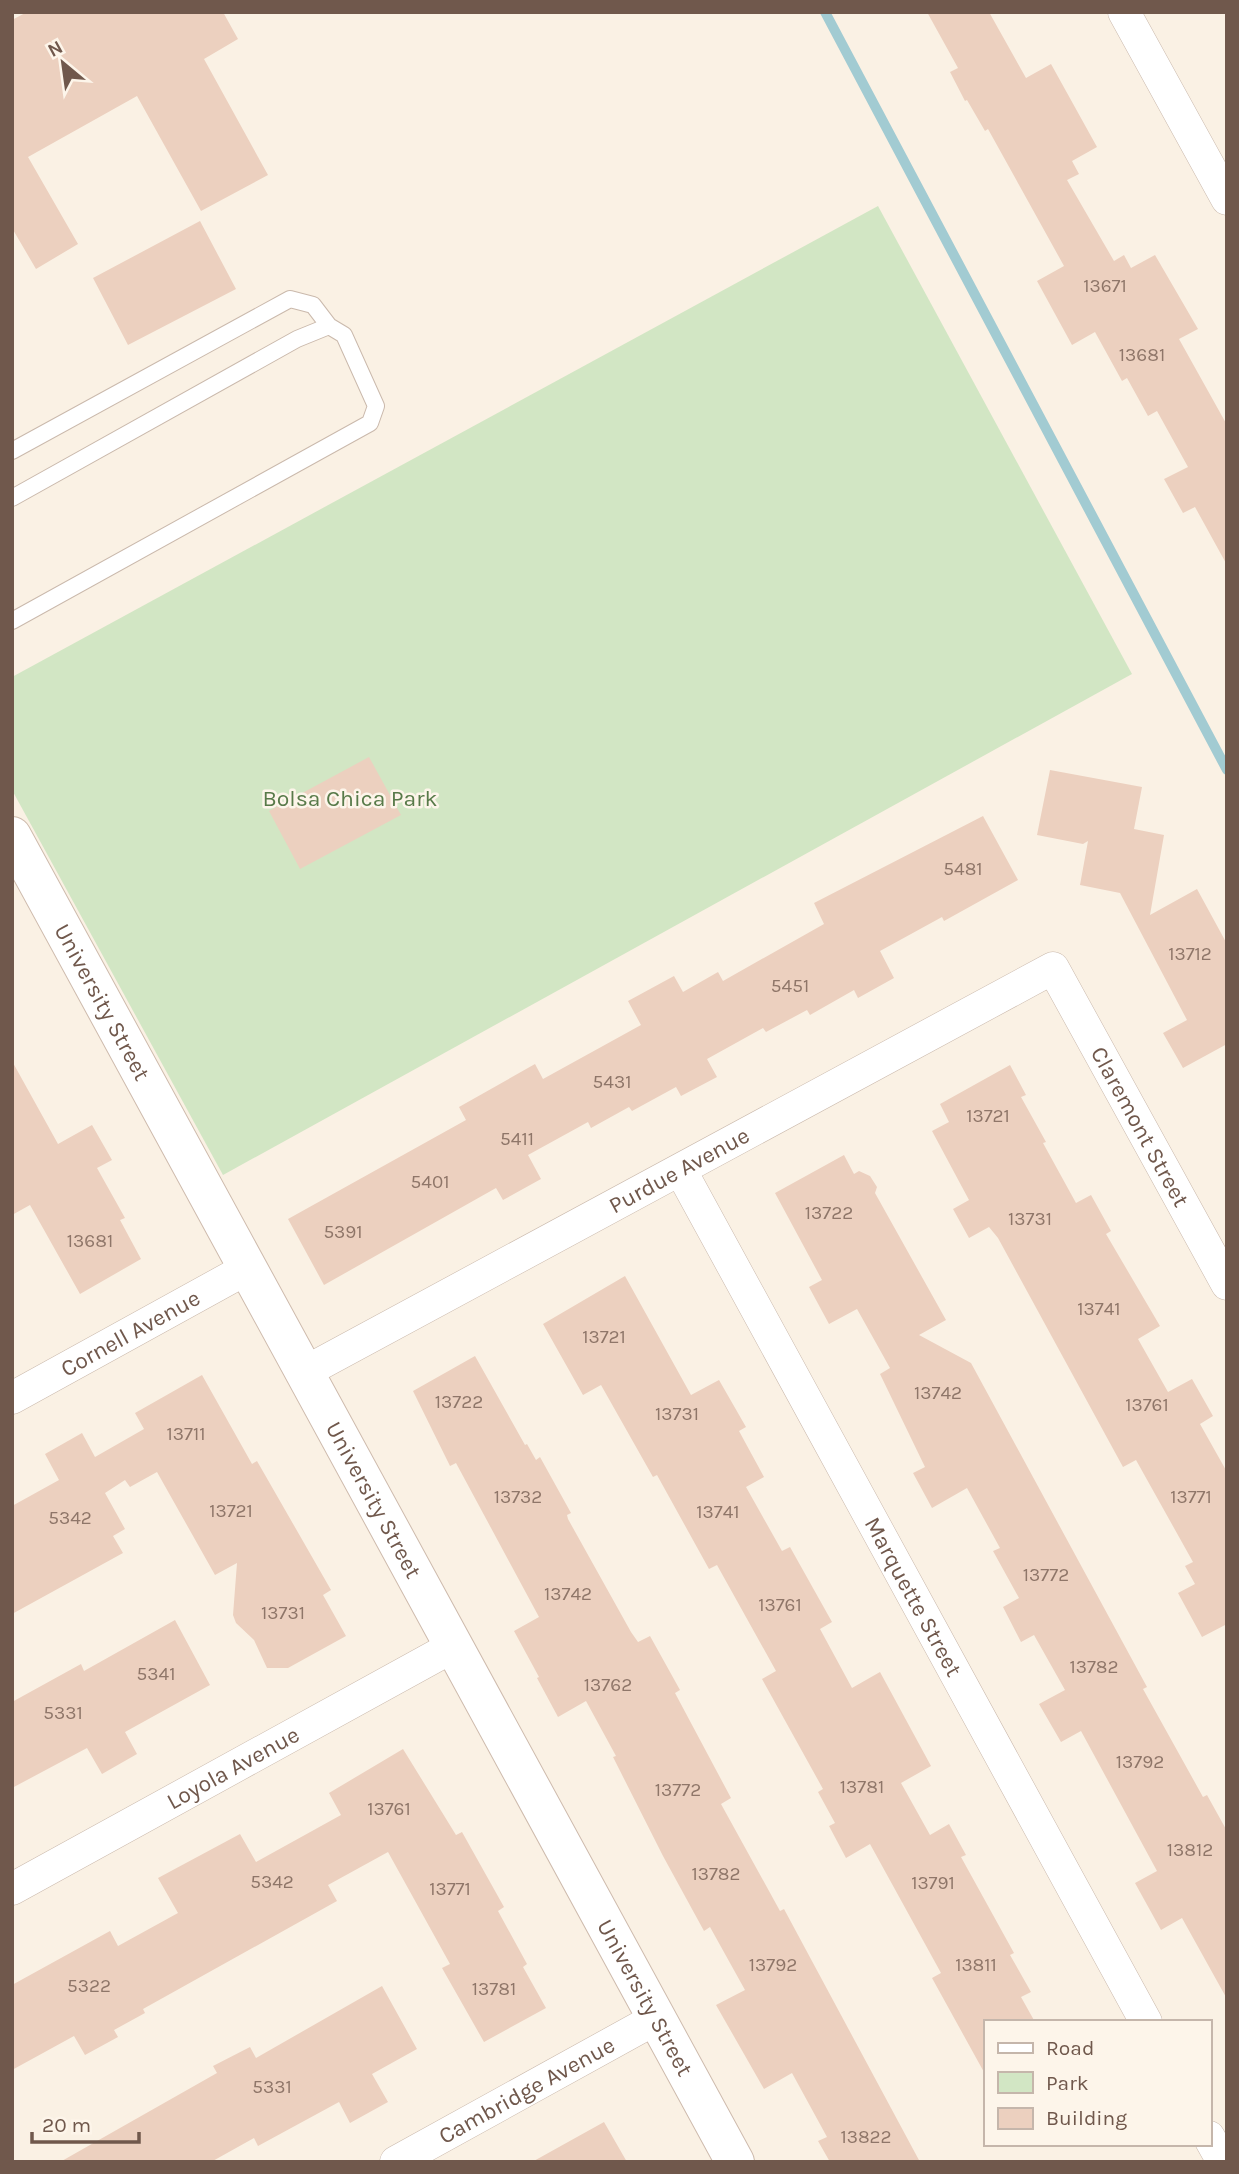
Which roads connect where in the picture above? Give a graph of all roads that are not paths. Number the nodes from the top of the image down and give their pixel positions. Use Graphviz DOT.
graph roads {
  1 [pos="1124,12"];
  2 [pos="1227,199"];
  3 [pos="328,326"];
  4 [pos="12,451"];
  5 [pos="12,498"];
  6 [pos="12,621"];
  7 [pos="12,836"];
  8 [pos="1053,968"];
  9 [pos="681,1171"];
  10 [pos="248,1268"];
  11 [pos="1227,1284"];
  12 [pos="305,1372"];
  13 [pos="12,1398"];
  14 [pos="454,1646"];
  15 [pos="12,1889"];
  16 [pos="657,2018"];
  17 [pos="1145,2020"];
  18 [pos="1211,2141"];
  19 [pos="396,2162"];
  20 [pos="735,2162"];
  21 [pos="1223,2162"];
  1 -- 2 [label="street"];
  3 -- 4 [label="lane"];
  3 -- 5 [label="lane"];
  3 -- 6 [label="lane"];
  7 -- 10 [label="street, University Street"];
  8 -- 9 [label="street, Purdue Avenue"];
  8 -- 11 [label="street, Claremont Street"];
  9 -- 12 [label="street, Purdue Avenue"];
  9 -- 17 [label="street, Marquette Street"];
  10 -- 12 [label="street, University Street"];
  10 -- 13 [label="street, Cornell Avenue"];
  12 -- 14 [label="street, University Street"];
  14 -- 15 [label="street, Loyola Avenue"];
  14 -- 16 [label="street, University Street"];
  16 -- 19 [label="street, Cambridge Avenue"];
  16 -- 20 [label="street, University Street"];
  18 -- 21 [label="street"];
}
